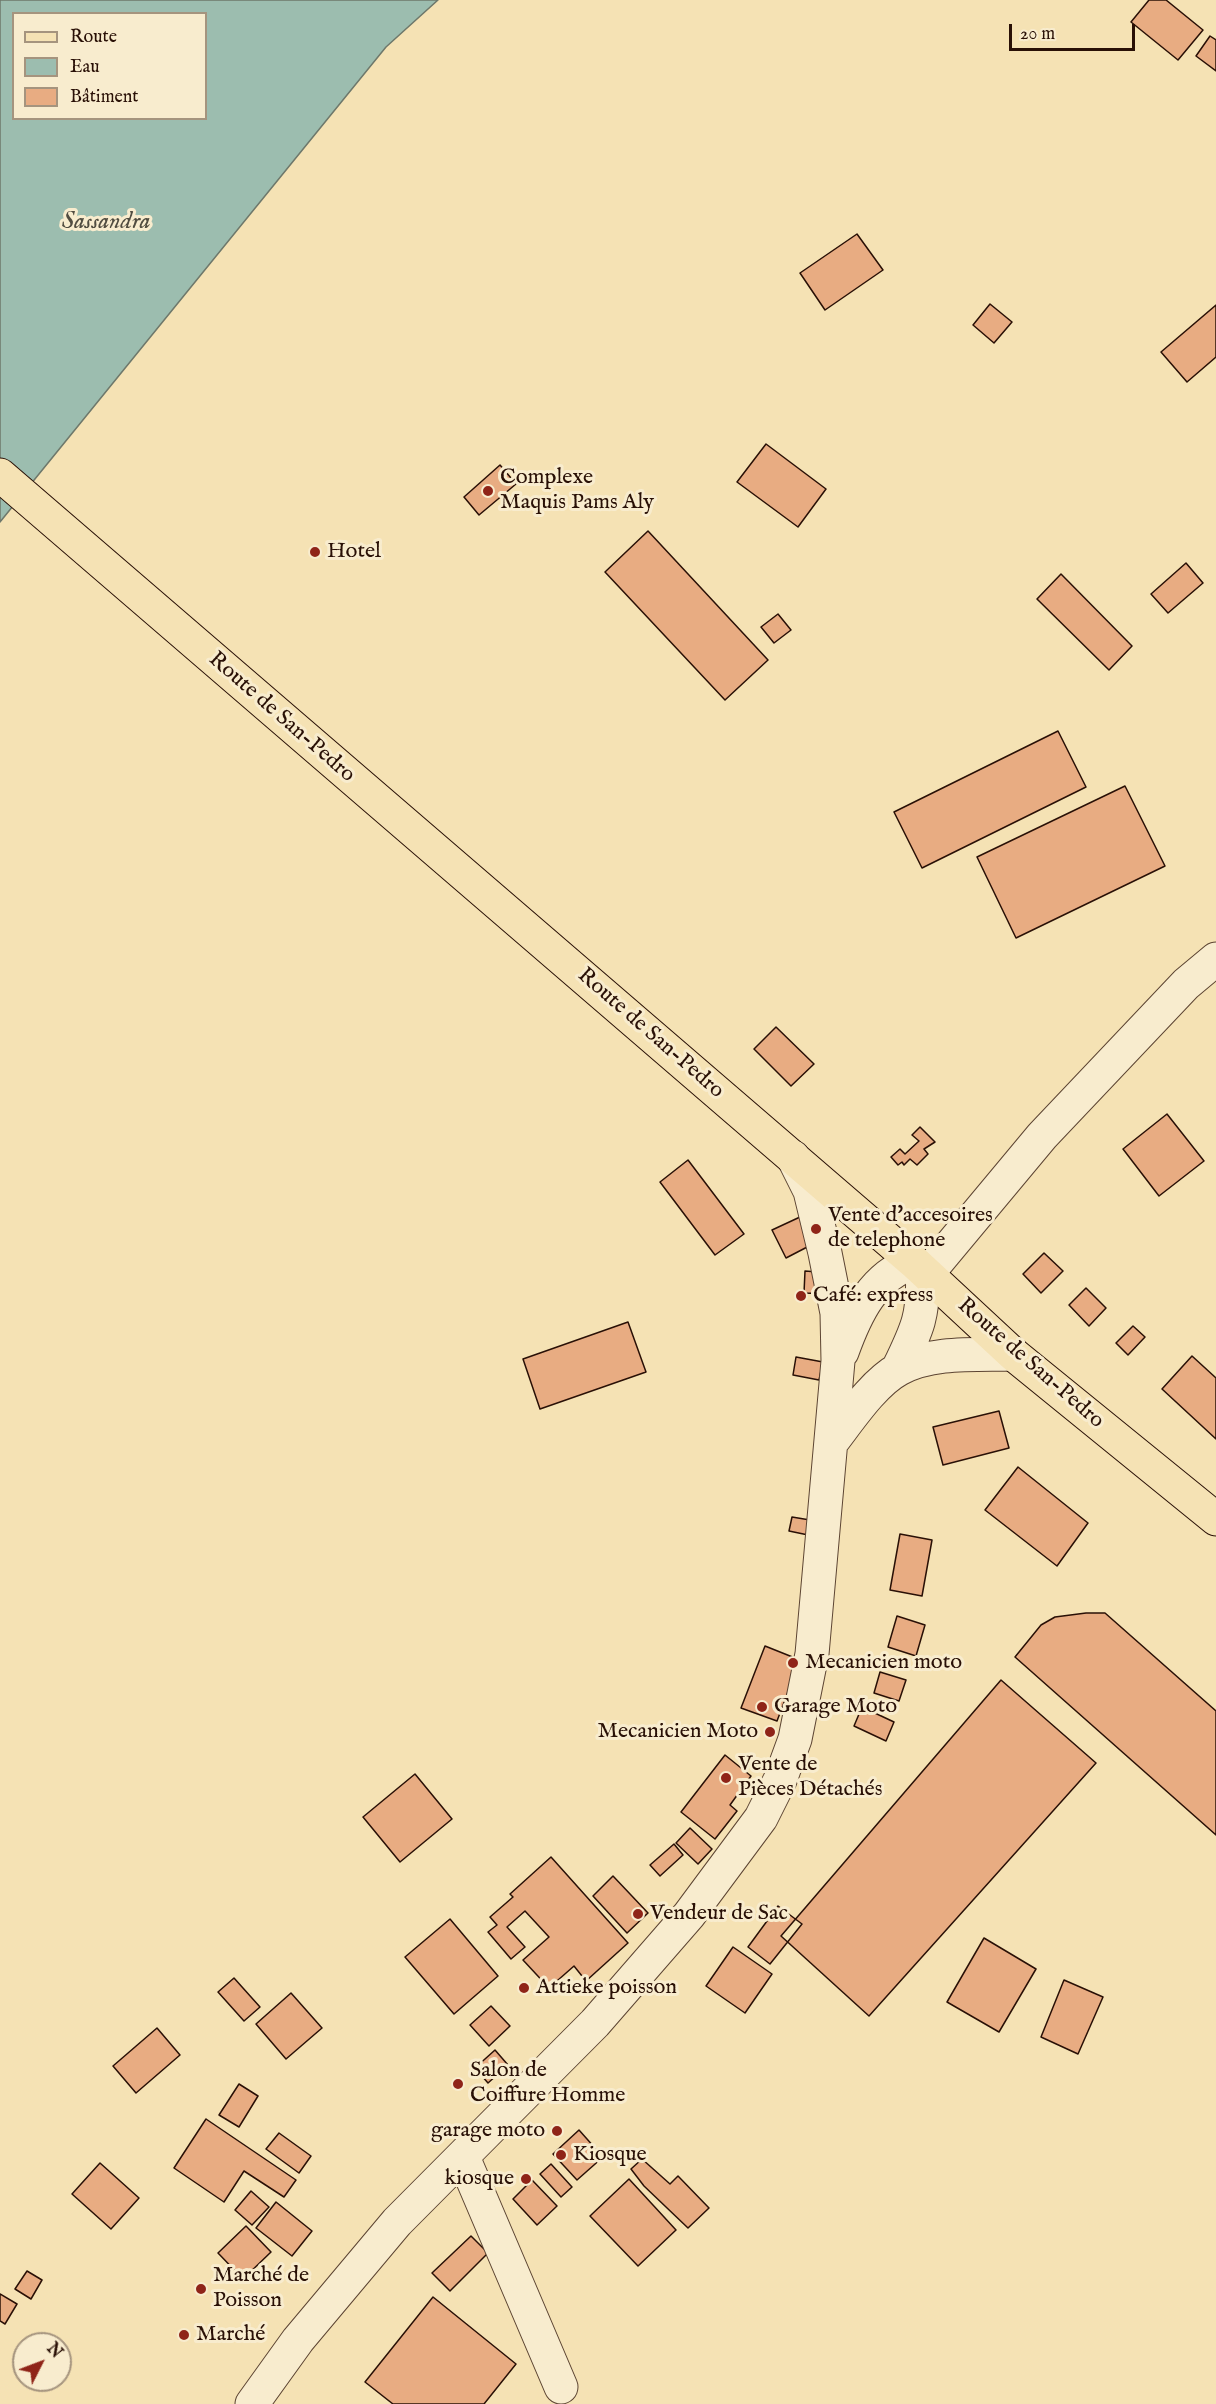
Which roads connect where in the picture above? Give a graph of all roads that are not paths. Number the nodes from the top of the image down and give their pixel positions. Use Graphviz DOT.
graph roads {
  1 [pos="0,476"];
  2 [pos="1216,959"];
  3 [pos="793,1157"];
  4 [pos="921,1268"];
  5 [pos="1012,1354"];
  6 [pos="838,1361"];
  7 [pos="898,1369"];
  8 [pos="831,1443"];
  9 [pos="1216,1519"];
  10 [pos="463,2157"];
  11 [pos="561,2387"];
  12 [pos="252,2404"];
  1 -- 3 [label="main road, Route de San-Pedro"];
  2 -- 4 [label="street"];
  3 -- 4 [label="main road, Route de San-Pedro"];
  3 -- 6 [label="street"];
  4 -- 5 [label="main road, Route de San-Pedro"];
  4 -- 6 [label="street"];
  4 -- 7 [label="street"];
  5 -- 7 [label="street"];
  5 -- 9 [label="main road, Route de San-Pedro"];
  6 -- 8 [label="street"];
  7 -- 8 [label="street"];
  8 -- 10 [label="street"];
  10 -- 11 [label="street"];
  10 -- 12 [label="street"];
}
